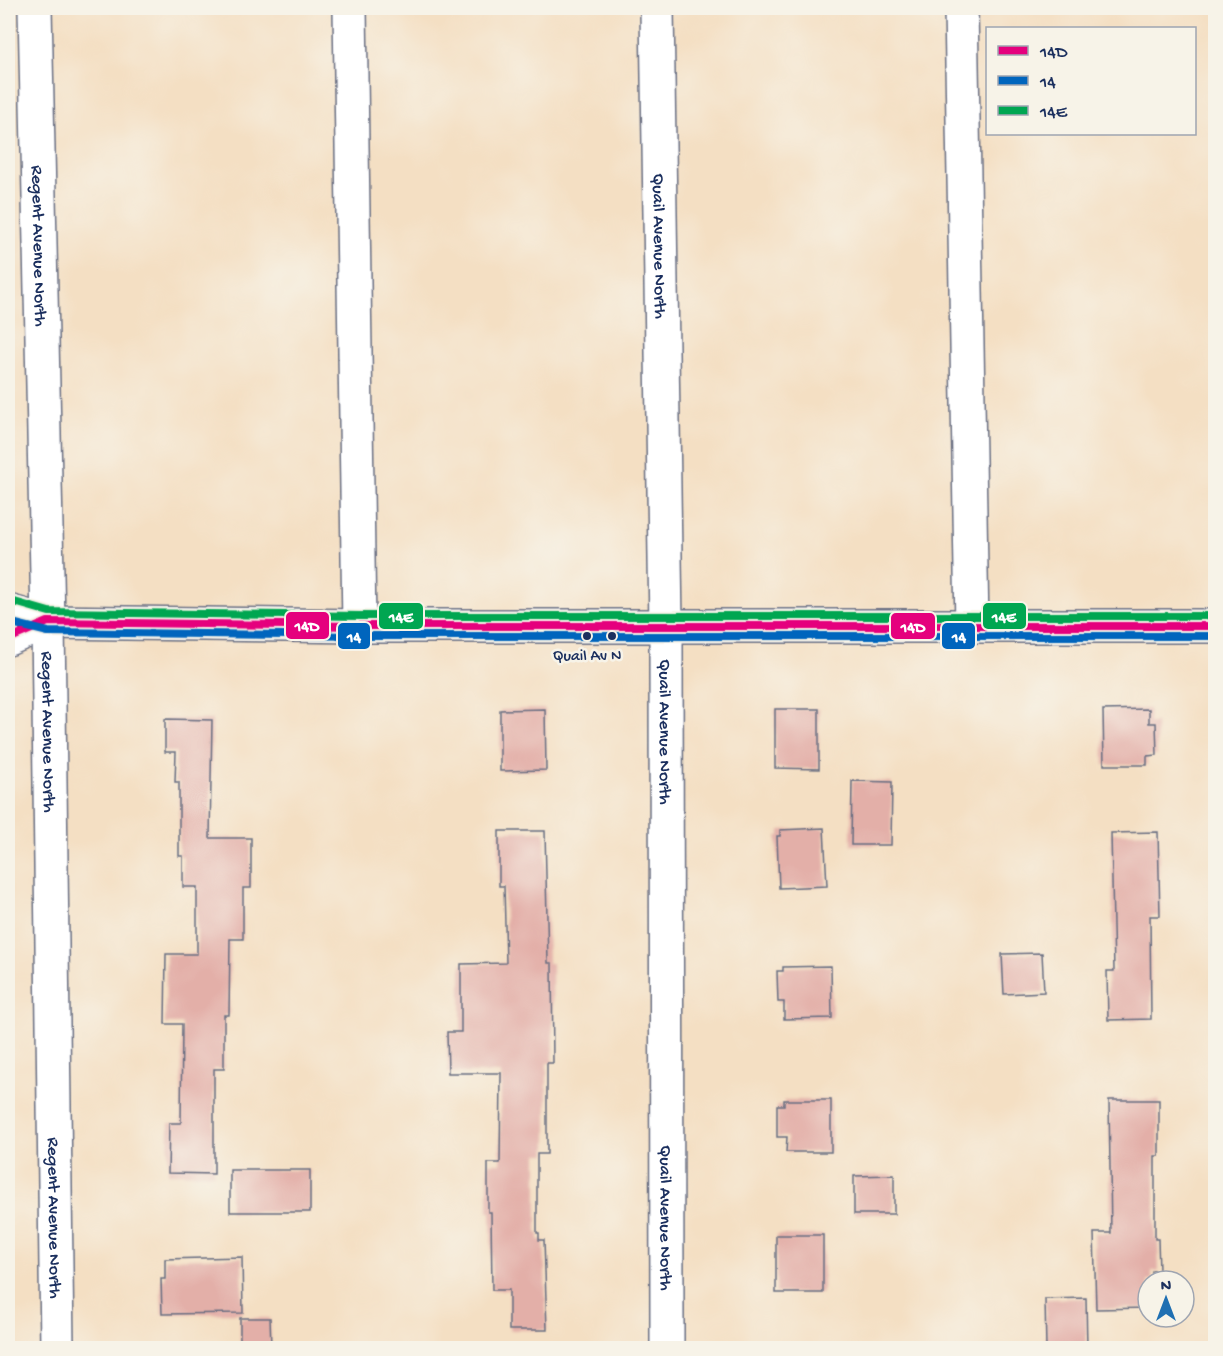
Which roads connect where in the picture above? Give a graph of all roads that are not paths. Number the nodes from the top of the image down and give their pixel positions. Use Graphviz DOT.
graph roads {
  1 [pos="35,8"];
  2 [pos="351,8"];
  3 [pos="657,8"];
  4 [pos="961,8"];
  5 [pos="8,611"];
  6 [pos="48,622"];
  7 [pos="359,626"];
  8 [pos="666,626"];
  9 [pos="972,626"];
  10 [pos="1215,626"];
  11 [pos="8,639"];
  12 [pos="57,1348"];
  13 [pos="668,1348"];
  1 -- 6 [label="street, Regent Avenue North"];
  2 -- 7 [label="street"];
  3 -- 8 [label="street, Quail Avenue North"];
  4 -- 9 [label="street"];
  5 -- 6 [label="street"];
  6 -- 7 [label="street"];
  6 -- 11 [label="street"];
  6 -- 12 [label="street, Regent Avenue North"];
  7 -- 8 [label="street"];
  8 -- 9 [label="street"];
  8 -- 13 [label="street, Quail Avenue North"];
  9 -- 10 [label="street"];
}
